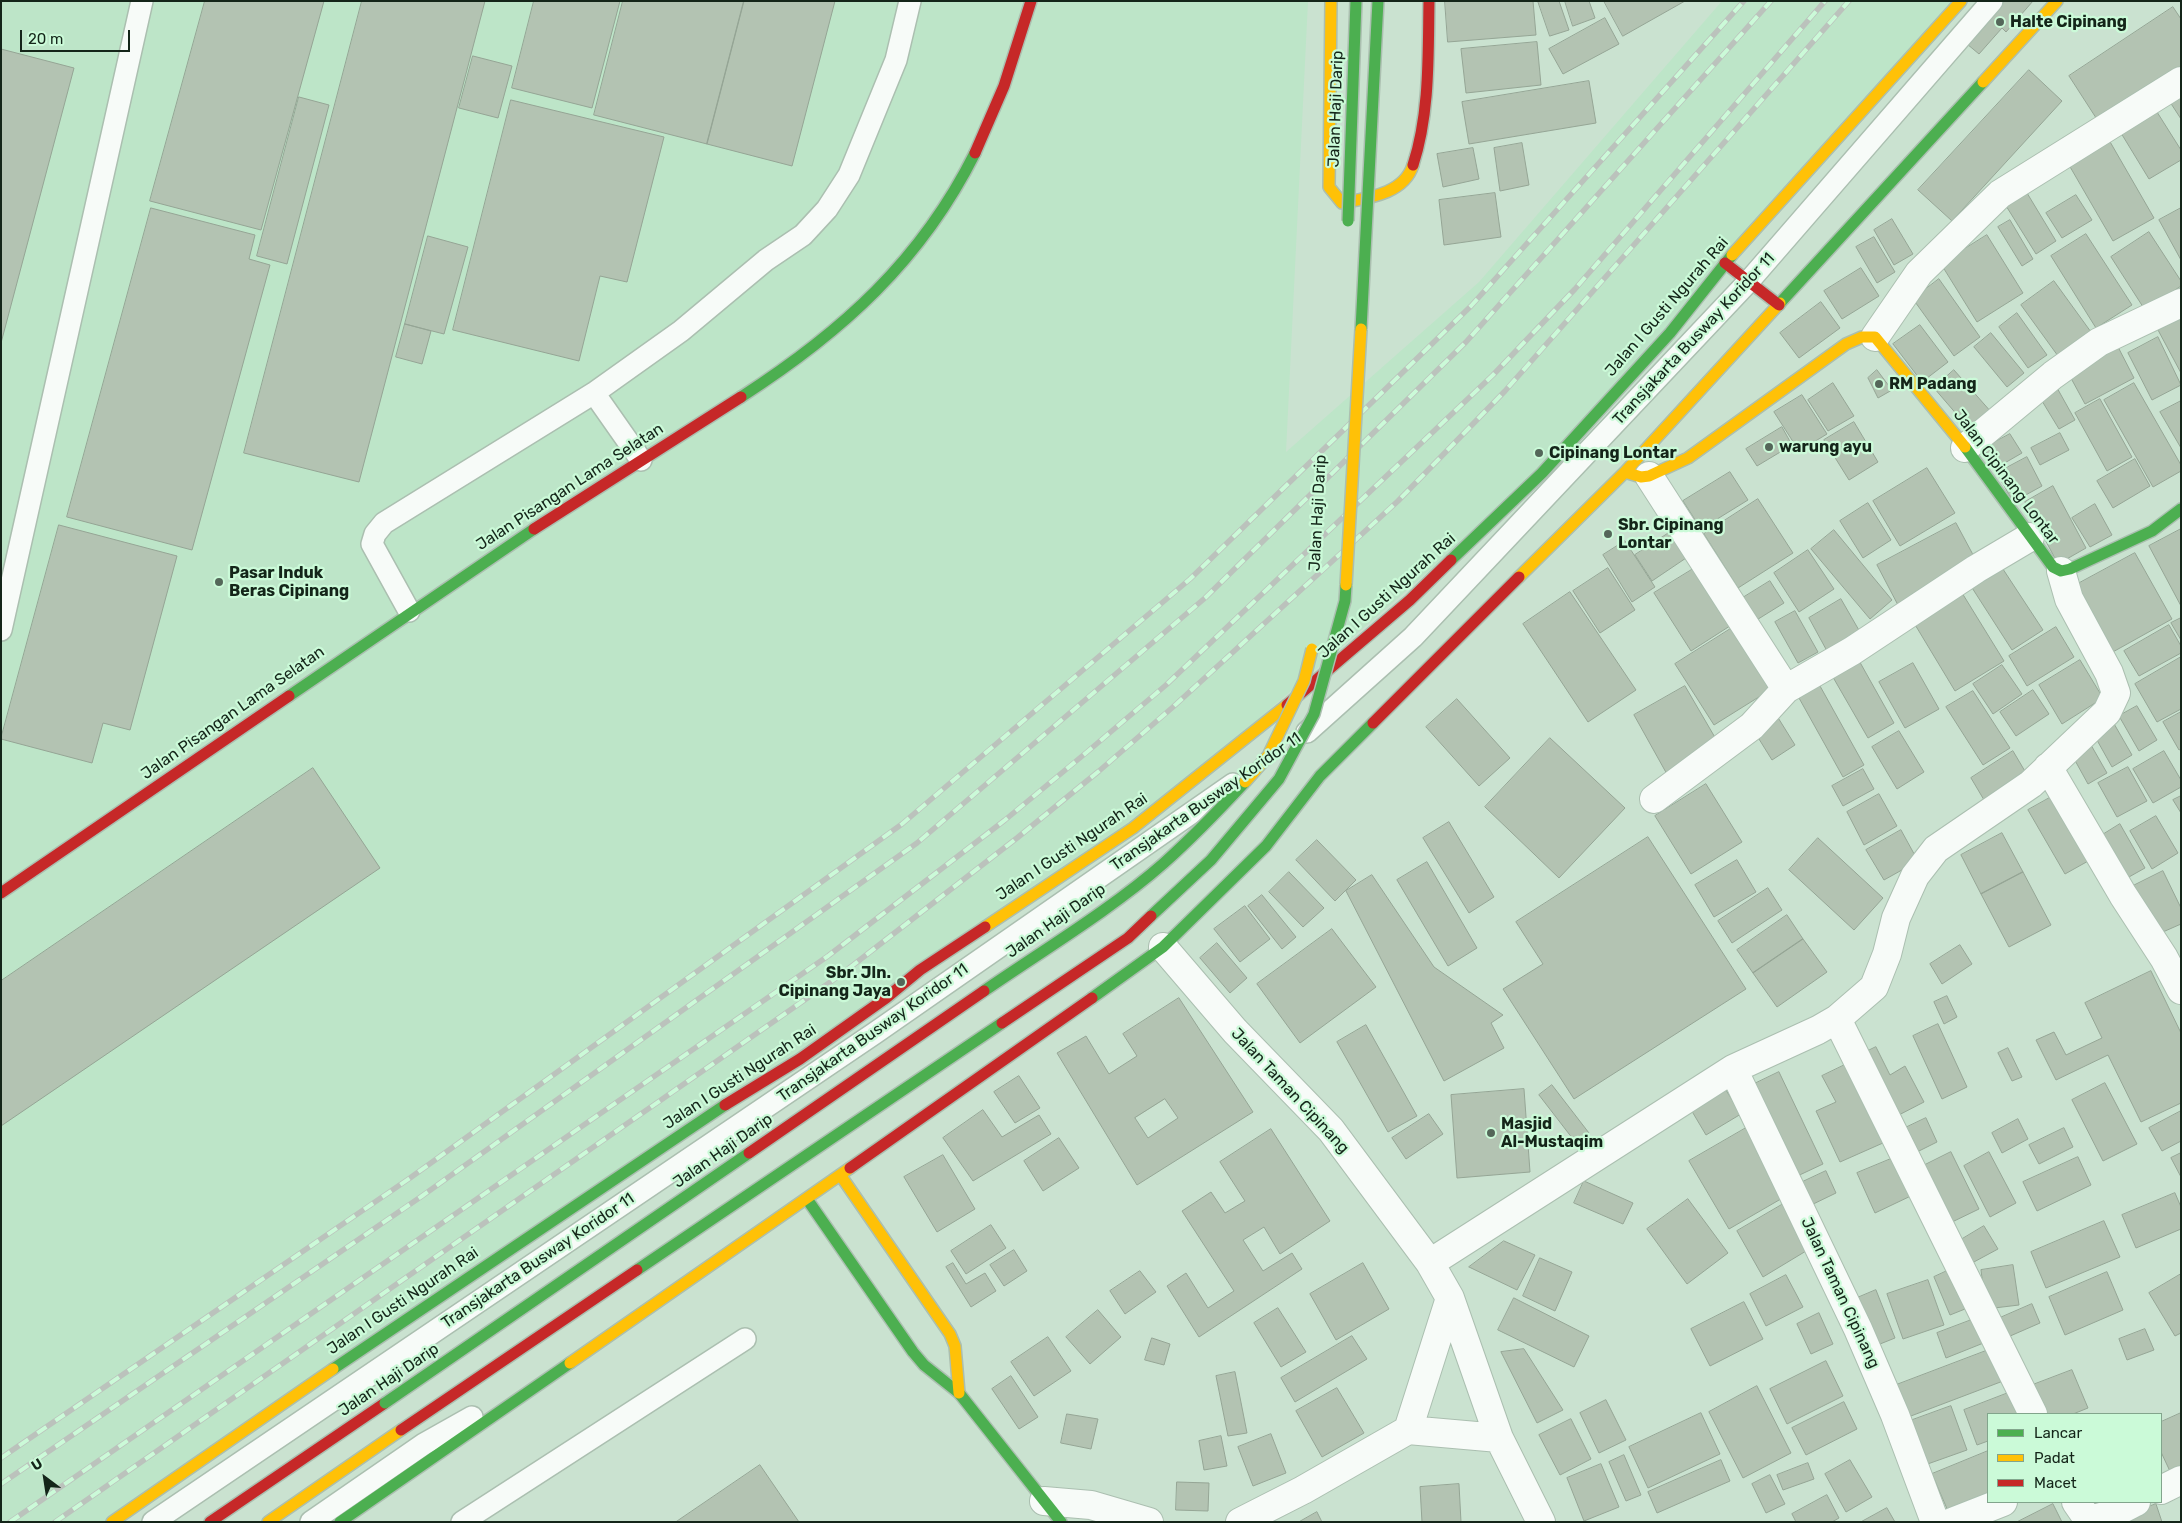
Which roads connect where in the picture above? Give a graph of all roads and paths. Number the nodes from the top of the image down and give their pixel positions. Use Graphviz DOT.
graph roads {
  1 [pos="142,1"];
  2 [pos="910,1"];
  3 [pos="1032,1"];
  4 [pos="1331,1"];
  5 [pos="1356,1"];
  6 [pos="1378,1"];
  7 [pos="1429,1"];
  8 [pos="1962,1"];
  9 [pos="1992,1"];
  10 [pos="2057,1"];
  11 [pos="2181,81"];
  12 [pos="1348,235"];
  13 [pos="1725,263"];
  14 [pos="1749,281"];
  15 [pos="2181,303"];
  16 [pos="1779,305"];
  17 [pos="1875,337"];
  18 [pos="594,393"];
  19 [pos="1965,448"];
  20 [pos="640,460"];
  21 [pos="1637,474"];
  22 [pos="2181,509"];
  23 [pos="2030,537"];
  24 [pos="2061,571"];
  25 [pos="409,612"];
  26 [pos="1,630"];
  27 [pos="1316,636"];
  28 [pos="1786,689"];
  29 [pos="2048,767"];
  30 [pos="1654,799"];
  31 [pos="1,893"];
  32 [pos="1163,947"];
  33 [pos="2181,990"];
  34 [pos="1837,1019"];
  35 [pos="1733,1070"];
  36 [pos="841,1176"];
  37 [pos="807,1200"];
  38 [pos="1430,1263"];
  39 [pos="1450,1298"];
  40 [pos="745,1339"];
  41 [pos="959,1393"];
  42 [pos="525,1395"];
  43 [pos="2033,1413"];
  44 [pos="1408,1430"];
  45 [pos="1499,1438"];
  46 [pos="2181,1480"];
  47 [pos="2162,1490"];
  48 [pos="2000,1503"];
  49 [pos="2077,1503"];
  50 [pos="2134,1503"];
  51 [pos="1052,1512"];
  52 [pos="112,1522"];
  53 [pos="153,1522"];
  54 [pos="210,1522"];
  55 [pos="268,1522"];
  56 [pos="311,1522"];
  57 [pos="340,1522"];
  58 [pos="462,1522"];
  59 [pos="1149,1522"];
  60 [pos="1240,1522"];
  61 [pos="1541,1522"];
  62 [pos="1935,1522"];
  63 [pos="1952,1522"];
  1 -- 26 [label="lane"];
  2 -- 18 [label="lane"];
  3 -- 20 [label="main road, Jalan Pisangan Lama Selatan"];
  4 -- 7 [label="main road"];
  5 -- 12 [label="main road, Jalan Haji Darip, bridge"];
  6 -- 55 [label="main road, Jalan Haji Darip, bridge"];
  8 -- 13 [label="main road, Jalan I Gusti Ngurah Rai"];
  9 -- 14 [label="lane, Transjakarta Busway Koridor 11"];
  10 -- 16 [label="main road"];
  11 -- 17 [label="street"];
  13 -- 14 [label="main road"];
  13 -- 52 [label="main road, Jalan I Gusti Ngurah Rai"];
  14 -- 16 [label="main road"];
  14 -- 53 [label="lane, Transjakarta Busway Koridor 11"];
  15 -- 19 [label="street"];
  16 -- 21 [label="main road"];
  17 -- 19 [label="main road, Jalan Cipinang Lontar"];
  17 -- 21 [label="main road"];
  18 -- 20 [label="lane"];
  18 -- 25 [label="lane"];
  19 -- 23 [label="main road, Jalan Cipinang Lontar"];
  20 -- 25 [label="main road, Jalan Pisangan Lama Selatan"];
  21 -- 28 [label="street"];
  21 -- 32 [label="main road"];
  22 -- 24 [label="main road"];
  23 -- 24 [label="main road, Jalan Cipinang Lontar"];
  23 -- 28 [label="street"];
  24 -- 29 [label="street"];
  25 -- 31 [label="main road, Jalan Pisangan Lama Selatan"];
  27 -- 54 [label="main road, Jalan Haji Darip, bridge"];
  28 -- 30 [label="street"];
  29 -- 33 [label="street"];
  29 -- 34 [label="street"];
  32 -- 36 [label="main road"];
  32 -- 38 [label="street, Jalan Taman Cipinang"];
  34 -- 35 [label="street"];
  34 -- 43 [label="street"];
  35 -- 38 [label="street"];
  35 -- 62 [label="street, Jalan Taman Cipinang"];
  36 -- 37 [label="main road"];
  36 -- 41 [label="main road"];
  37 -- 41 [label="main road"];
  37 -- 42 [label="main road"];
  38 -- 39 [label="street, Jalan Taman Cipinang"];
  39 -- 44 [label="street"];
  39 -- 45 [label="street, Jalan Taman Cipinang"];
  40 -- 58 [label="lane"];
  41 -- 51 [label="main road"];
  42 -- 56 [label="lane"];
  42 -- 57 [label="main road"];
  44 -- 45 [label="street"];
  44 -- 60 [label="street"];
  45 -- 61 [label="street, Jalan Taman Cipinang"];
  46 -- 47 [label="street"];
  48 -- 63 [label="street"];
  49 -- 50 [label="street"];
  51 -- 59 [label="street"];
}
